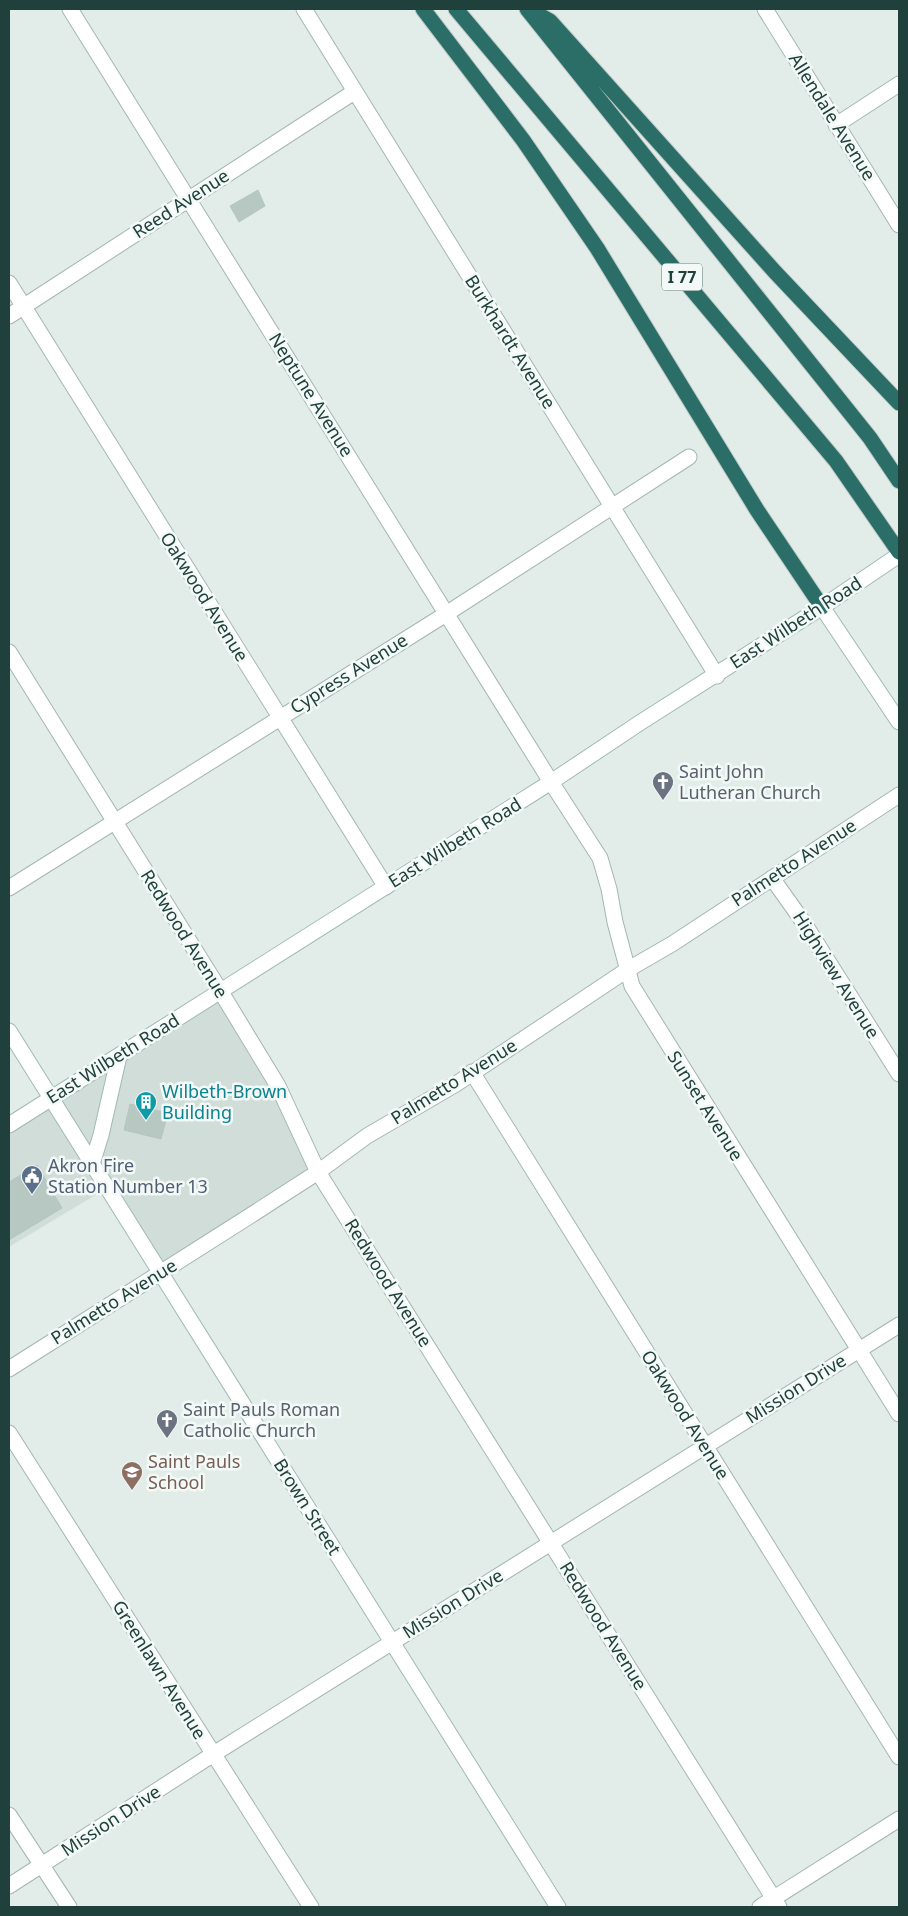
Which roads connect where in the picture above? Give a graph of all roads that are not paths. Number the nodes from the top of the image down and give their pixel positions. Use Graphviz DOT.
graph roads {
  1 [pos="70,9"];
  2 [pos="304,9"];
  3 [pos="424,9"];
  4 [pos="456,9"];
  5 [pos="528,9"];
  6 [pos="765,9"];
  7 [pos="899,84"];
  8 [pos="354,92"];
  9 [pos="836,125"];
  10 [pos="189,198"];
  11 [pos="899,225"];
  12 [pos="9,283"];
  13 [pos="24,307"];
  14 [pos="9,316"];
  15 [pos="899,403"];
  16 [pos="688,457"];
  17 [pos="899,481"];
  18 [pos="611,507"];
  19 [pos="899,554"];
  20 [pos="822,607"];
  21 [pos="446,614"];
  22 [pos="9,652"];
  23 [pos="717,676"];
  24 [pos="280,717"];
  25 [pos="899,722"];
  26 [pos="551,782"];
  27 [pos="899,795"];
  28 [pos="114,822"];
  29 [pos="772,878"];
  30 [pos="386,887"];
  31 [pos="9,888"];
  32 [pos="627,970"];
  33 [pos="221,992"];
  34 [pos="9,1030"];
  35 [pos="119,1056"];
  36 [pos="472,1072"];
  37 [pos="899,1074"];
  38 [pos="51,1098"];
  39 [pos="9,1126"];
  40 [pos="92,1164"];
  41 [pos="318,1172"];
  42 [pos="160,1274"];
  43 [pos="899,1325"];
  44 [pos="858,1350"];
  45 [pos="9,1369"];
  46 [pos="899,1414"];
  47 [pos="9,1433"];
  48 [pos="704,1447"];
  49 [pos="550,1543"];
  50 [pos="391,1642"];
  51 [pos="212,1755"];
  52 [pos="899,1757"];
  53 [pos="9,1815"];
  54 [pos="899,1819"];
  55 [pos="43,1865"];
  56 [pos="9,1886"];
  57 [pos="776,1903"];
  58 [pos="69,1907"];
  59 [pos="311,1907"];
  60 [pos="558,1907"];
  61 [pos="760,1907"];
  1 -- 10 [label="street, Neptune Avenue"];
  2 -- 8 [label="street, Burkhardt Avenue"];
  3 -- 20 [label="highway"];
  4 -- 19 [label="highway, I 77"];
  5 -- 15 [label="highway"];
  5 -- 17 [label="highway, I 77"];
  6 -- 9 [label="street, Allendale Avenue"];
  7 -- 9 [label="street"];
  8 -- 10 [label="street, Reed Avenue"];
  8 -- 18 [label="street, Burkhardt Avenue"];
  9 -- 11 [label="street, Allendale Avenue"];
  10 -- 13 [label="street, Reed Avenue"];
  10 -- 21 [label="street, Neptune Avenue"];
  12 -- 13 [label="street, Oakwood Avenue"];
  13 -- 14 [label="street, Reed Avenue"];
  13 -- 24 [label="street, Oakwood Avenue"];
  16 -- 18 [label="street, Cypress Avenue"];
  18 -- 21 [label="street, Cypress Avenue"];
  18 -- 23 [label="street, Burkhardt Avenue"];
  19 -- 20 [label="street, East Wilbeth Road"];
  20 -- 23 [label="street, East Wilbeth Road"];
  20 -- 25 [label="street"];
  21 -- 24 [label="street, Cypress Avenue"];
  21 -- 26 [label="street, Neptune Avenue"];
  22 -- 28 [label="street, Redwood Avenue"];
  23 -- 26 [label="street, East Wilbeth Road"];
  24 -- 28 [label="street, Cypress Avenue"];
  24 -- 30 [label="street, Oakwood Avenue"];
  26 -- 30 [label="street, East Wilbeth Road"];
  26 -- 32 [label="street, Sunset Avenue"];
  27 -- 29 [label="street, Palmetto Avenue"];
  28 -- 31 [label="street, Cypress Avenue"];
  28 -- 33 [label="street, Redwood Avenue"];
  29 -- 32 [label="street, Palmetto Avenue"];
  29 -- 37 [label="street, Highview Avenue"];
  30 -- 33 [label="street, East Wilbeth Road"];
  32 -- 36 [label="street, Palmetto Avenue"];
  32 -- 44 [label="street, Sunset Avenue"];
  33 -- 35 [label="street, East Wilbeth Road"];
  33 -- 41 [label="street, Redwood Avenue"];
  34 -- 38 [label="street, Brown Street"];
  35 -- 38 [label="street, East Wilbeth Road"];
  35 -- 40 [label="street"];
  36 -- 41 [label="street, Palmetto Avenue"];
  36 -- 48 [label="street, Oakwood Avenue"];
  38 -- 39 [label="street, East Wilbeth Road"];
  38 -- 40 [label="street, Brown Street"];
  40 -- 42 [label="street, Brown Street"];
  41 -- 42 [label="street, Palmetto Avenue"];
  41 -- 49 [label="street, Redwood Avenue"];
  42 -- 45 [label="street, Palmetto Avenue"];
  42 -- 50 [label="street, Brown Street"];
  43 -- 44 [label="street, Mission Drive"];
  44 -- 46 [label="street, Sunset Avenue"];
  44 -- 48 [label="street, Mission Drive"];
  47 -- 51 [label="street, Greenlawn Avenue"];
  48 -- 49 [label="street, Mission Drive"];
  48 -- 52 [label="street, Oakwood Avenue"];
  49 -- 50 [label="street, Mission Drive"];
  49 -- 57 [label="street, Redwood Avenue"];
  50 -- 51 [label="street, Mission Drive"];
  50 -- 60 [label="street, Brown Street"];
  51 -- 55 [label="street, Mission Drive"];
  51 -- 59 [label="street, Greenlawn Avenue"];
  53 -- 55 [label="street"];
  54 -- 57 [label="street"];
  55 -- 56 [label="street, Mission Drive"];
  55 -- 58 [label="street"];
  57 -- 61 [label="street"];
}
